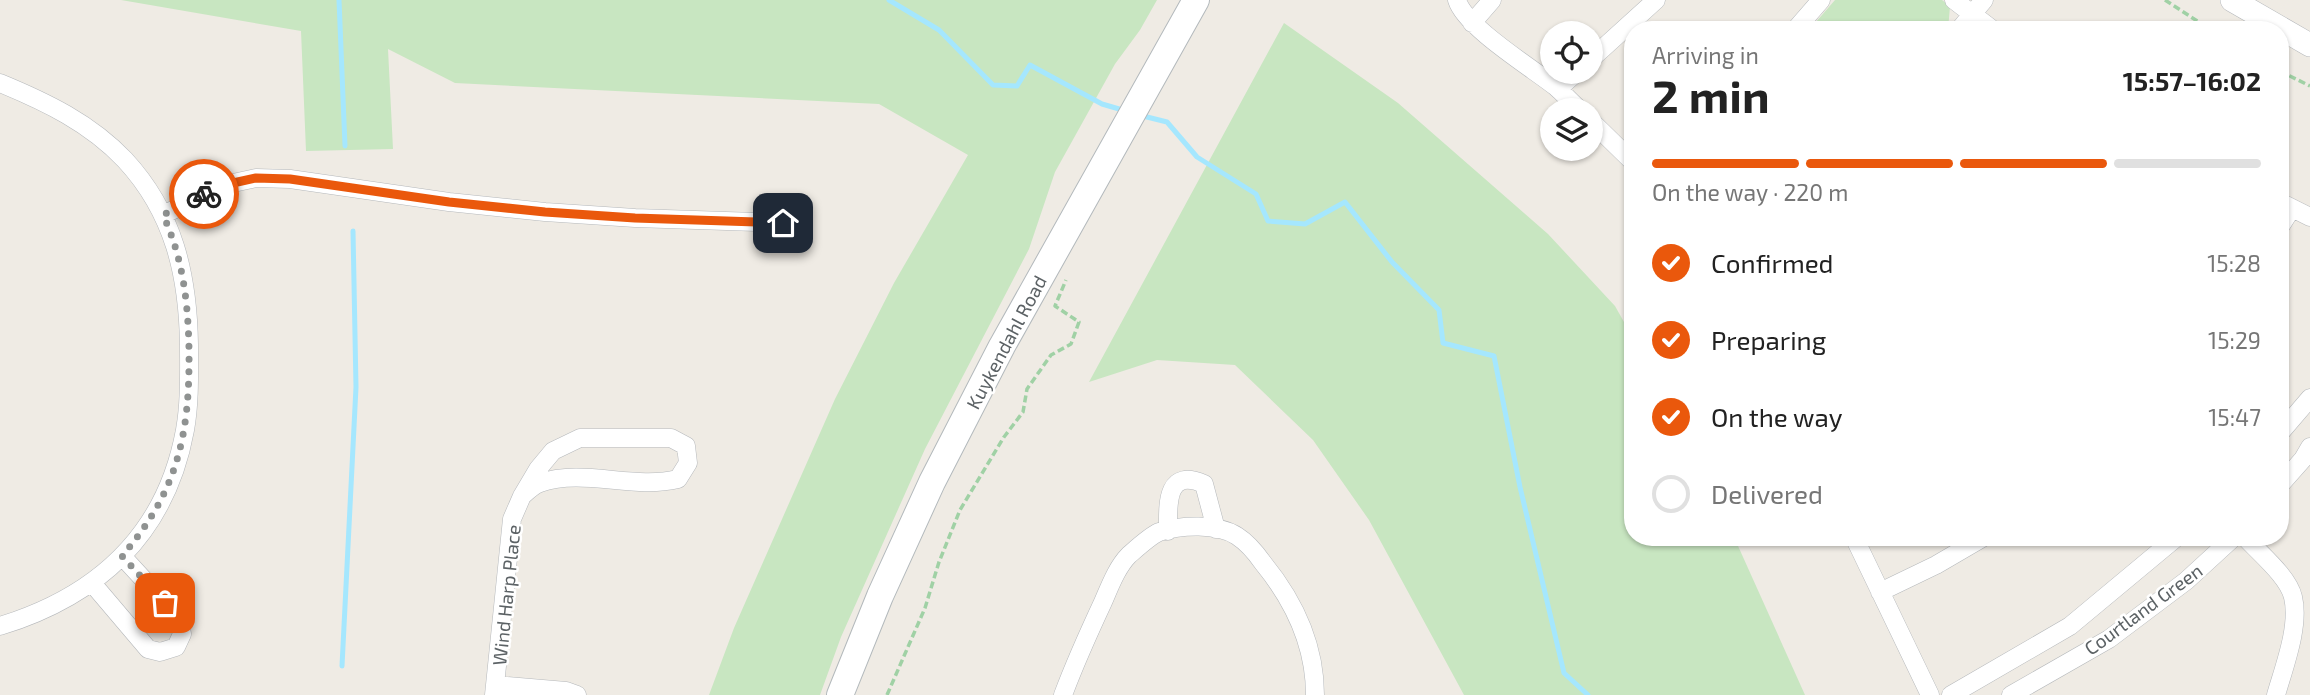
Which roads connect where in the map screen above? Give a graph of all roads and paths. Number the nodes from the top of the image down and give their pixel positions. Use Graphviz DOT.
graph roads {
  1 [pos="1196,0"];
  2 [pos="1457,0"];
  3 [pos="1492,0"];
  4 [pos="1656,0"];
  5 [pos="1821,0"];
  6 [pos="1954,0"];
  7 [pos="1984,0"];
  8 [pos="2165,0"];
  9 [pos="2232,0"];
  10 [pos="1972,15"];
  11 [pos="1633,21"];
  12 [pos="1803,21"];
  13 [pos="1967,21"];
  14 [pos="1980,21"];
  15 [pos="2197,21"];
  16 [pos="2268,21"];
  17 [pos="1472,23"];
  18 [pos="1624,29"];
  19 [pos="2289,33"];
  20 [pos="2310,45"];
  21 [pos="1603,48"];
  22 [pos="2289,76"];
  23 [pos="0,83"];
  24 [pos="1564,84"];
  25 [pos="2310,86"];
  26 [pos="1558,89"];
  27 [pos="1567,98"];
  28 [pos="1603,133"];
  29 [pos="1624,153"];
  30 [pos="2289,206"];
  31 [pos="163,215"];
  32 [pos="2310,217"];
  33 [pos="783,223"];
  34 [pos="1066,280"];
  35 [pos="2310,398"];
  36 [pos="2289,422"];
  37 [pos="2310,446"];
  38 [pos="2289,475"];
  39 [pos="522,495"];
  40 [pos="1216,529"];
  41 [pos="1168,531"];
  42 [pos="1858,546"];
  43 [pos="1969,546"];
  44 [pos="2167,546"];
  45 [pos="2224,546"];
  46 [pos="2254,546"];
  47 [pos="122,556"];
  48 [pos="92,583"];
  49 [pos="1880,593"];
  50 [pos="0,626"];
  51 [pos="495,690"];
  52 [pos="577,695"];
  53 [pos="840,695"];
  54 [pos="887,695"];
  55 [pos="1063,695"];
  56 [pos="1315,695"];
  57 [pos="1930,695"];
  58 [pos="1951,695"];
  59 [pos="2011,695"];
  60 [pos="2276,695"];
  1 -- 53 [label="main road, Kuykendahl Road"];
  2 -- 17 [label="street"];
  3 -- 17 [label="street"];
  4 -- 11 [label="street"];
  5 -- 12 [label="street"];
  6 -- 10 [label="street"];
  7 -- 10 [label="street"];
  8 -- 15 [label="path"];
  9 -- 16 [label="street"];
  10 -- 13 [label="street"];
  10 -- 14 [label="street"];
  17 -- 26 [label="street"];
  18 -- 21 [label="street"];
  19 -- 20 [label="street"];
  22 -- 25 [label="path"];
  23 -- 31 [label="street"];
  24 -- 26 [label="street"];
  26 -- 27 [label="street"];
  28 -- 29 [label="street"];
  30 -- 32 [label="street"];
  31 -- 33 [label="street"];
  31 -- 47 [label="street"];
  34 -- 54 [label="path"];
  35 -- 36 [label="street"];
  37 -- 38 [label="street"];
  39 -- 39 [label="street, Wind Harp Place"];
  39 -- 51 [label="street, Wind Harp Place"];
  40 -- 41 [label="street"];
  40 -- 41 [label="street"];
  40 -- 56 [label="street"];
  41 -- 55 [label="street"];
  42 -- 49 [label="street"];
  43 -- 49 [label="street"];
  44 -- 58 [label="street, Courtland Green"];
  45 -- 59 [label="street, Courtland Green"];
  46 -- 60 [label="street"];
  47 -- 48 [label="street"];
  47 -- 48 [label="street"];
  48 -- 50 [label="street"];
  49 -- 57 [label="street"];
  51 -- 52 [label="street"];
}
